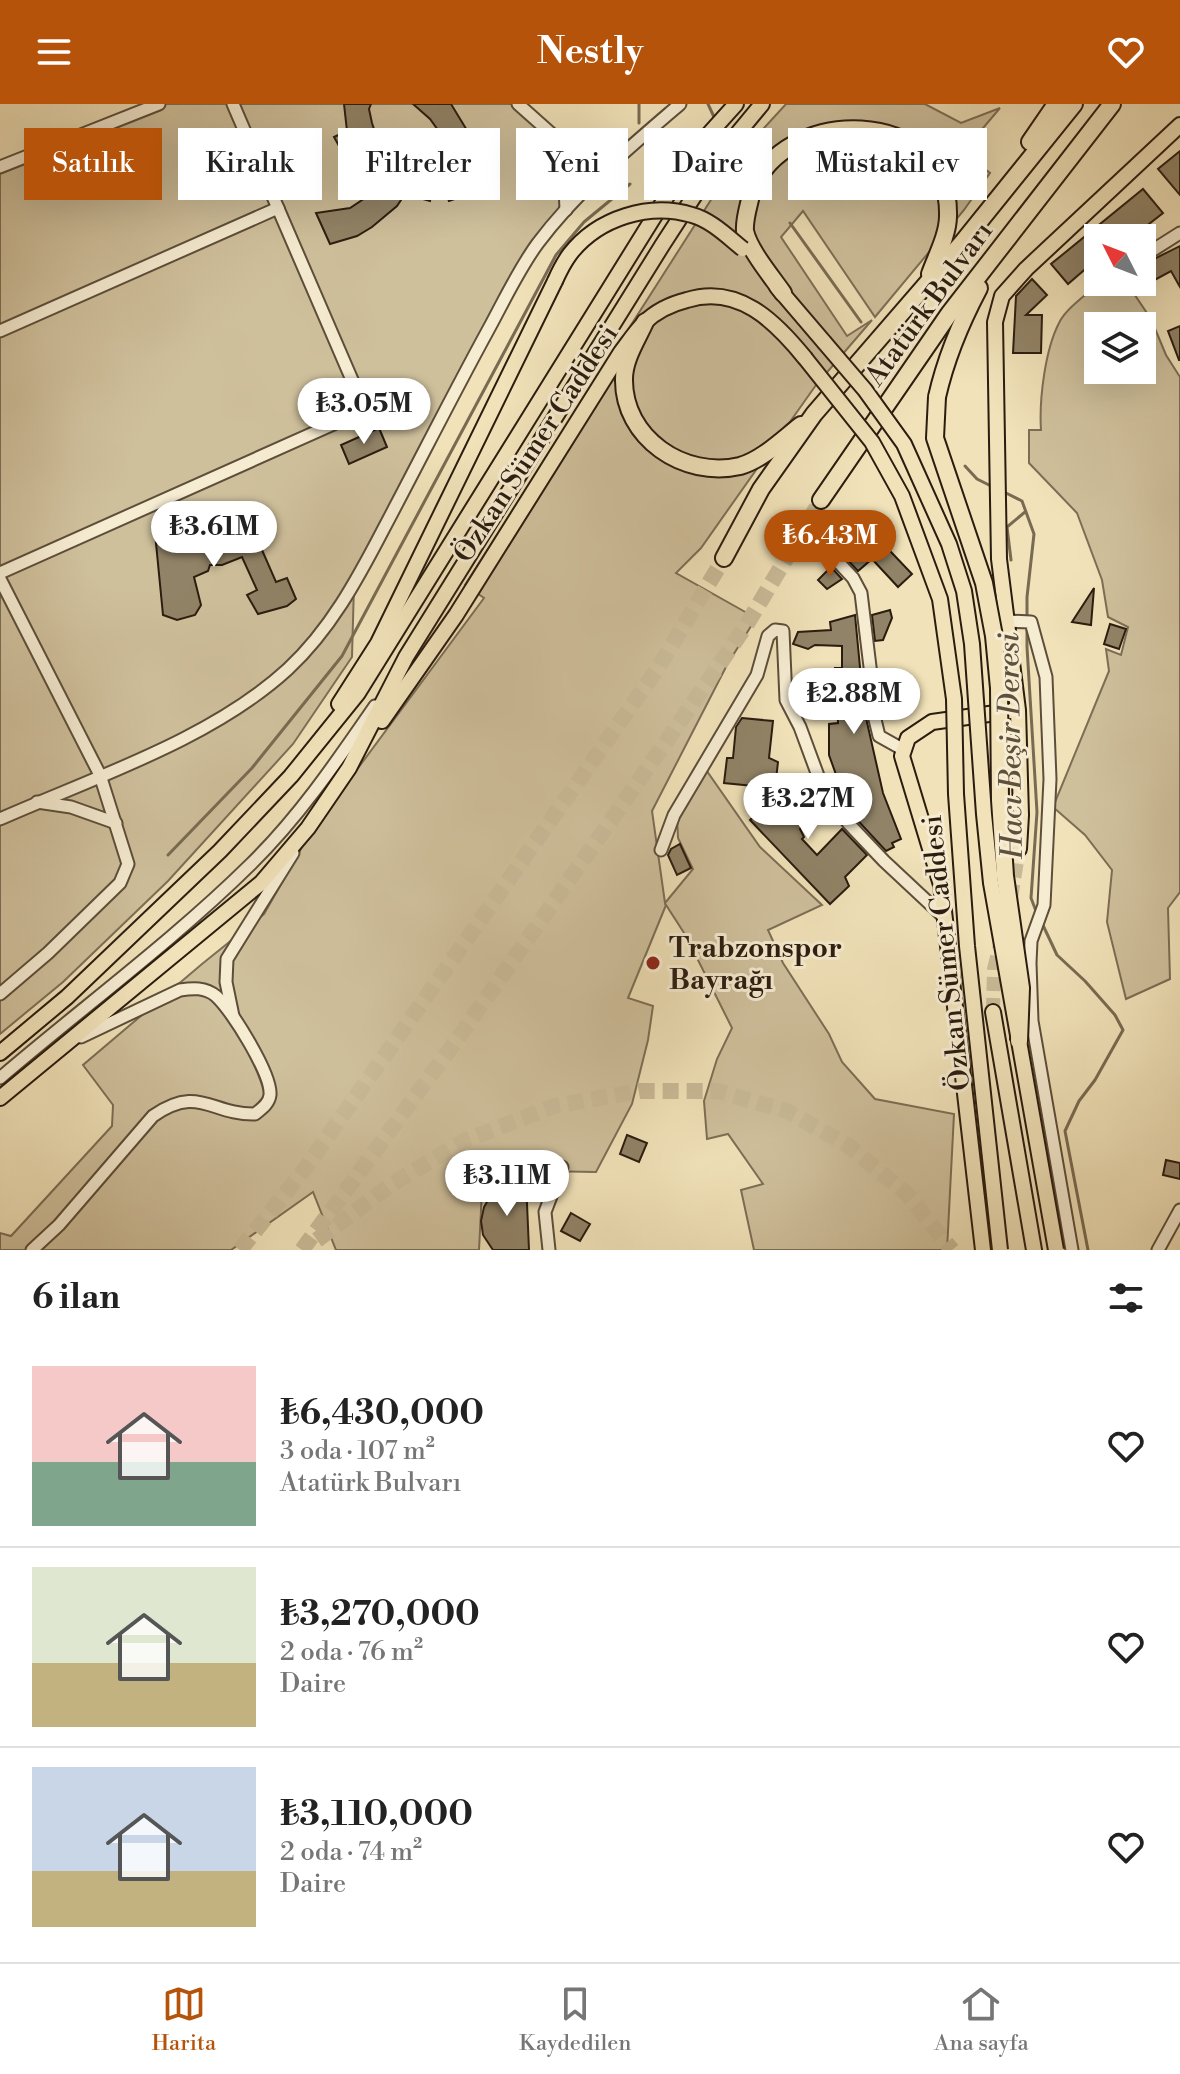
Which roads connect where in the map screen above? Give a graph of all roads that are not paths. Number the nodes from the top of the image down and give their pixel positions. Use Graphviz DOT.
graph roads {
  1 [pos="159,104"];
  2 [pos="233,104"];
  3 [pos="518,104"];
  4 [pos="680,104"];
  5 [pos="736,104"];
  6 [pos="1056,104"];
  7 [pos="1074,104"];
  8 [pos="1112,104"];
  9 [pos="1121,104"];
  10 [pos="762,105"];
  11 [pos="1180,125"];
  12 [pos="545,128"];
  13 [pos="628,148"];
  14 [pos="0,167"];
  15 [pos="1063,167"];
  16 [pos="566,200"];
  17 [pos="576,200"];
  18 [pos="278,208"];
  19 [pos="566,210"];
  20 [pos="1180,233"];
  21 [pos="962,243"];
  22 [pos="1000,248"];
  23 [pos="1156,248"];
  24 [pos="927,283"];
  25 [pos="783,293"];
  26 [pos="645,322"];
  27 [pos="0,331"];
  28 [pos="814,414"];
  29 [pos="821,500"];
  30 [pos="814,536"];
  31 [pos="724,558"];
  32 [pos="0,573"];
  33 [pos="0,579"];
  34 [pos="1019,621"];
  35 [pos="406,657"];
  36 [pos="1018,710"];
  37 [pos="904,750"];
  38 [pos="349,768"];
  39 [pos="100,775"];
  40 [pos="291,776"];
  41 [pos="37,802"];
  42 [pos="0,819"];
  43 [pos="116,823"];
  44 [pos="308,828"];
  45 [pos="1019,849"];
  46 [pos="661,850"];
  47 [pos="945,918"];
  48 [pos="0,994"];
  49 [pos="993,1012"];
  50 [pos="233,1016"];
  51 [pos="1019,1041"];
  52 [pos="62,1045"];
  53 [pos="0,1053"];
  54 [pos="0,1078"];
  55 [pos="0,1098"];
  56 [pos="562,1167"];
  57 [pos="1180,1210"];
  58 [pos="32,1250"];
  59 [pos="549,1250"];
  60 [pos="983,1250"];
  61 [pos="1000,1250"];
  62 [pos="1034,1250"];
  63 [pos="1056,1250"];
  64 [pos="1072,1250"];
  65 [pos="1158,1250"];
  1 -- 14 [label="street"];
  2 -- 18 [label="street"];
  3 -- 12 [label="street"];
  4 -- 13 [label="street"];
  5 -- 40 [label="main road, Özkan Sümer Caddesi"];
  6 -- 21 [label="highway"];
  7 -- 21 [label="highway, Atatürk Bulvarı"];
  8 -- 15 [label="highway, Atatürk Bulvarı"];
  9 -- 15 [label="highway"];
  10 -- 35 [label="main road, Özkan Sümer Caddesi"];
  11 -- 34 [label="main road"];
  15 -- 22 [label="highway, Atatürk Bulvarı"];
  16 -- 19 [label="street"];
  17 -- 19 [label="street"];
  18 -- 27 [label="street"];
  18 -- 32 [label="street"];
  19 -- 39 [label="street"];
  20 -- 23 [label="street"];
  21 -- 24 [label="highway, Atatürk Bulvarı"];
  22 -- 29 [label="highway, Atatürk Bulvarı"];
  22 -- 51 [label="highway, bridge"];
  24 -- 25 [label="highway"];
  24 -- 28 [label="highway, Atatürk Bulvarı"];
  25 -- 40 [label="main road, Özkan Sümer Caddesi, bridge"];
  25 -- 51 [label="main road, Özkan Sümer Caddesi, bridge"];
  26 -- 28 [label="highway"];
  26 -- 38 [label="main road, Özkan Sümer Caddesi"];
  26 -- 61 [label="main road, Özkan Sümer Caddesi, bridge"];
  28 -- 31 [label="highway"];
  30 -- 37 [label="street"];
  33 -- 39 [label="street"];
  34 -- 36 [label="main road"];
  34 -- 64 [label="street"];
  35 -- 38 [label="main road, Özkan Sümer Caddesi"];
  35 -- 54 [label="street"];
  36 -- 37 [label="main road"];
  36 -- 45 [label="main road"];
  37 -- 47 [label="main road"];
  38 -- 44 [label="main road, Özkan Sümer Caddesi"];
  39 -- 41 [label="street"];
  39 -- 43 [label="street"];
  40 -- 53 [label="main road, Özkan Sümer Caddesi"];
  41 -- 42 [label="street"];
  41 -- 43 [label="street"];
  43 -- 48 [label="street"];
  44 -- 50 [label="street"];
  44 -- 52 [label="main road, Özkan Sümer Caddesi"];
  46 -- 47 [label="street"];
  47 -- 60 [label="main road"];
  49 -- 62 [label="main road"];
  50 -- 52 [label="street"];
  50 -- 58 [label="street"];
  51 -- 63 [label="main road, Özkan Sümer Caddesi, bridge"];
  52 -- 55 [label="main road, Özkan Sümer Caddesi"];
  56 -- 59 [label="street"];
  57 -- 65 [label="street"];
}
